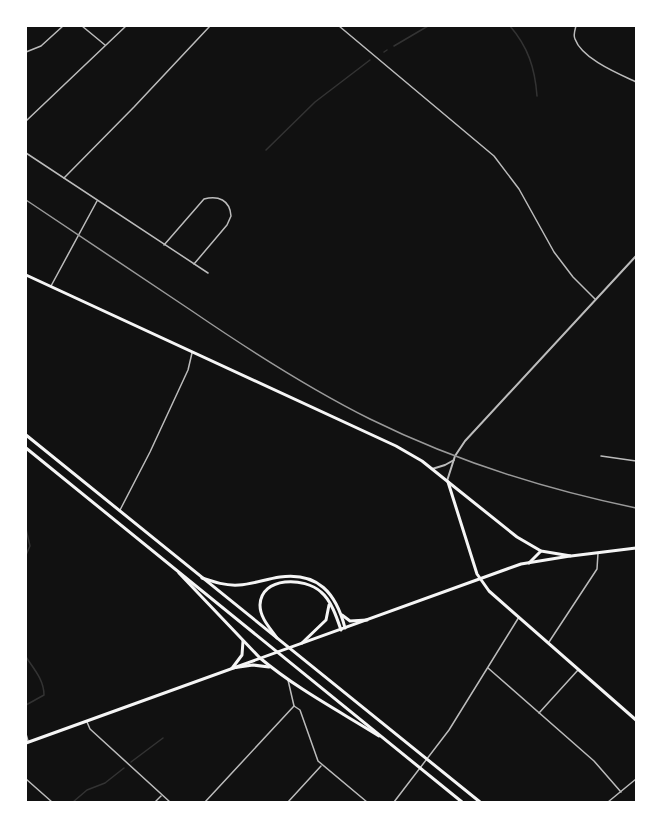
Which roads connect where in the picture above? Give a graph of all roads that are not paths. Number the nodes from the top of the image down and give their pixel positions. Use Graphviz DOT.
graph roads {
  1 [pos="63,26"];
  2 [pos="82,26"];
  3 [pos="126,26"];
  4 [pos="210,26"];
  5 [pos="339,26"];
  6 [pos="576,26"];
  7 [pos="106,46"];
  8 [pos="26,52"];
  9 [pos="636,82"];
  10 [pos="26,121"];
  11 [pos="26,153"];
  12 [pos="64,179"];
  13 [pos="97,201"];
  14 [pos="163,245"];
  15 [pos="636,256"];
  16 [pos="194,264"];
  17 [pos="208,273"];
  18 [pos="26,275"];
  19 [pos="50,287"];
  20 [pos="596,299"];
  21 [pos="192,352"];
  22 [pos="26,435"];
  23 [pos="26,448"];
  24 [pos="602,456"];
  25 [pos="454,460"];
  26 [pos="636,461"];
  27 [pos="432,469"];
  28 [pos="447,481"];
  29 [pos="119,511"];
  30 [pos="636,548"];
  31 [pos="540,551"];
  32 [pos="598,552"];
  33 [pos="546,553"];
  34 [pos="571,556"];
  35 [pos="538,561"];
  36 [pos="169,563"];
  37 [pos="529,563"];
  38 [pos="201,578"];
  39 [pos="481,580"];
  40 [pos="329,604"];
  41 [pos="340,614"];
  42 [pos="519,617"];
  43 [pos="367,620"];
  44 [pos="343,629"];
  45 [pos="243,639"];
  46 [pos="280,642"];
  47 [pos="302,643"];
  48 [pos="548,643"];
  49 [pos="260,658"];
  50 [pos="270,667"];
  51 [pos="232,668"];
  52 [pos="487,668"];
  53 [pos="579,669"];
  54 [pos="288,680"];
  55 [pos="294,706"];
  56 [pos="539,713"];
  57 [pos="636,720"];
  58 [pos="87,721"];
  59 [pos="26,734"];
  60 [pos="27,743"];
  61 [pos="391,744"];
  62 [pos="428,760"];
  63 [pos="322,765"];
  64 [pos="421,768"];
  65 [pos="26,779"];
  66 [pos="636,779"];
  67 [pos="621,792"];
  68 [pos="162,795"];
  69 [pos="52,802"];
  70 [pos="155,802"];
  71 [pos="170,802"];
  72 [pos="205,802"];
  73 [pos="288,802"];
  74 [pos="367,802"];
  75 [pos="394,802"];
  76 [pos="462,802"];
  77 [pos="480,802"];
  78 [pos="608,802"];
  1 -- 8 [label="street"];
  2 -- 7 [label="street"];
  3 -- 7 [label="street"];
  4 -- 12 [label="street"];
  5 -- 20 [label="street"];
  6 -- 9 [label="street"];
  7 -- 10 [label="street"];
  11 -- 12 [label="street"];
  12 -- 13 [label="street"];
  13 -- 14 [label="street"];
  13 -- 19 [label="street"];
  14 -- 16 [label="street"];
  14 -- 16 [label="street"];
  15 -- 20 [label="street"];
  16 -- 17 [label="street"];
  18 -- 19 [label="main road"];
  19 -- 21 [label="main road"];
  20 -- 25 [label="street"];
  21 -- 27 [label="main road"];
  21 -- 29 [label="street"];
  22 -- 29 [label="main road"];
  23 -- 36 [label="main road"];
  24 -- 26 [label="street"];
  25 -- 27 [label="street"];
  25 -- 28 [label="street"];
  27 -- 28 [label="main road"];
  28 -- 31 [label="main road"];
  28 -- 39 [label="main road"];
  29 -- 38 [label="main road"];
  30 -- 32 [label="main road"];
  31 -- 33 [label="main road"];
  31 -- 37 [label="main road"];
  32 -- 34 [label="main road"];
  32 -- 48 [label="street"];
  33 -- 34 [label="main road"];
  33 -- 35 [label="main road"];
  34 -- 35 [label="main road"];
  35 -- 37 [label="main road"];
  36 -- 45 [label="main road"];
  36 -- 61 [label="main road"];
  37 -- 39 [label="main road"];
  38 -- 41 [label="main road"];
  38 -- 46 [label="main road"];
  39 -- 42 [label="main road"];
  39 -- 43 [label="main road"];
  40 -- 44 [label="main road"];
  40 -- 46 [label="main road"];
  40 -- 47 [label="main road"];
  41 -- 43 [label="main road"];
  41 -- 44 [label="main road"];
  42 -- 48 [label="main road"];
  42 -- 52 [label="street"];
  43 -- 44 [label="main road"];
  44 -- 47 [label="main road"];
  45 -- 49 [label="main road"];
  45 -- 51 [label="main road"];
  46 -- 62 [label="main road"];
  47 -- 49 [label="main road"];
  48 -- 53 [label="main road"];
  49 -- 50 [label="main road"];
  49 -- 51 [label="main road"];
  50 -- 51 [label="main road"];
  50 -- 54 [label="main road"];
  51 -- 58 [label="main road"];
  52 -- 56 [label="street"];
  52 -- 62 [label="street"];
  53 -- 56 [label="street"];
  53 -- 57 [label="main road"];
  54 -- 55 [label="street"];
  54 -- 61 [label="main road"];
  55 -- 63 [label="street"];
  55 -- 72 [label="street"];
  56 -- 67 [label="street"];
  58 -- 60 [label="main road"];
  58 -- 68 [label="street"];
  59 -- 60 [label="street"];
  61 -- 64 [label="main road"];
  62 -- 64 [label="street"];
  62 -- 77 [label="main road"];
  63 -- 73 [label="street"];
  63 -- 74 [label="street"];
  64 -- 75 [label="street"];
  64 -- 76 [label="main road"];
  65 -- 69 [label="street"];
  66 -- 67 [label="street"];
  67 -- 78 [label="street"];
  68 -- 70 [label="street"];
  68 -- 71 [label="street"];
}
